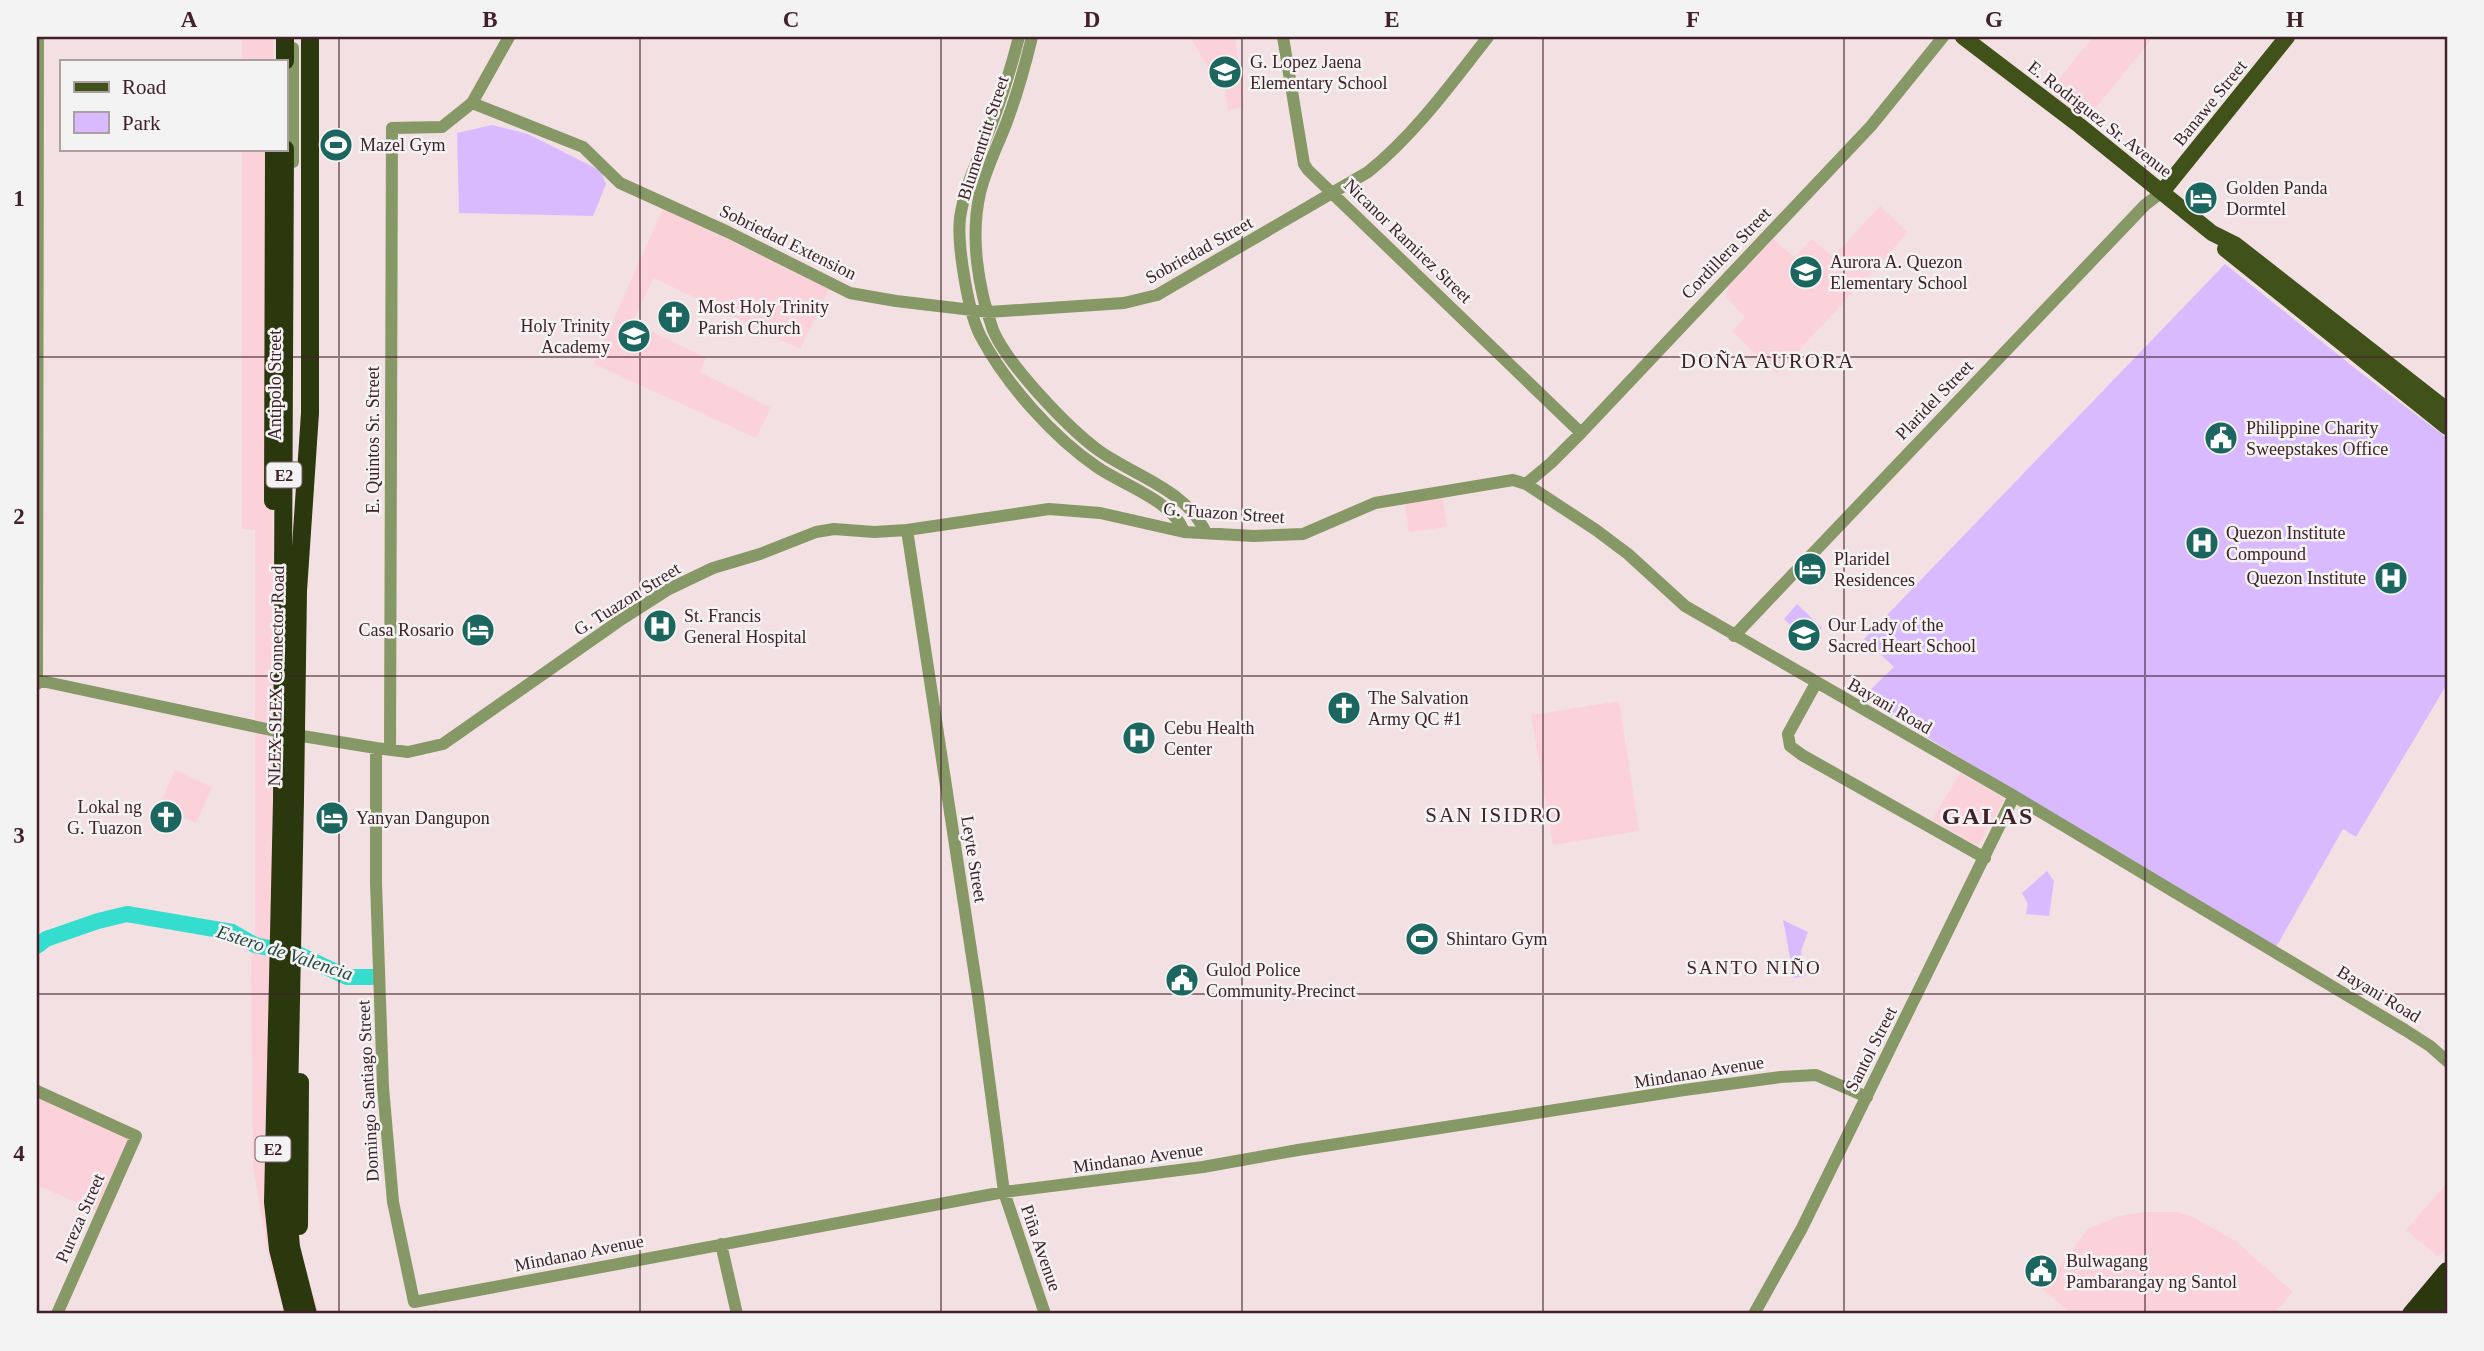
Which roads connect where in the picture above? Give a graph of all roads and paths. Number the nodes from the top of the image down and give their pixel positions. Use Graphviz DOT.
graph roads {
  1 [pos="38,37"];
  2 [pos="274,37"];
  3 [pos="285,37"];
  4 [pos="293,37"];
  5 [pos="300,37"];
  6 [pos="310,37"];
  7 [pos="509,37"];
  8 [pos="1018,37"];
  9 [pos="1032,37"];
  10 [pos="1283,37"];
  11 [pos="1488,37"];
  12 [pos="1942,37"];
  13 [pos="1963,37"];
  14 [pos="2287,37"];
  15 [pos="274,60"];
  16 [pos="285,60"];
  17 [pos="472,103"];
  18 [pos="274,150"];
  19 [pos="285,150"];
  20 [pos="2162,192"];
  21 [pos="1332,193"];
  22 [pos="2213,233"];
  23 [pos="972,311"];
  24 [pos="989,312"];
  25 [pos="2447,410"];
  26 [pos="2447,427"];
  27 [pos="1581,433"];
  28 [pos="1526,484"];
  29 [pos="907,530"];
  30 [pos="1184,532"];
  31 [pos="1206,533"];
  32 [pos="298,592"];
  33 [pos="1734,636"];
  34 [pos="37,681"];
  35 [pos="1816,684"];
  36 [pos="290,734"];
  37 [pos="376,748"];
  38 [pos="390,751"];
  39 [pos="2014,796"];
  40 [pos="288,800"];
  41 [pos="1984,858"];
  42 [pos="2447,1061"];
  43 [pos="37,1091"];
  44 [pos="1867,1097"];
  45 [pos="1004,1192"];
  46 [pos="721,1244"];
  47 [pos="2447,1268"];
  48 [pos="2447,1298"];
  49 [pos="414,1302"];
  50 [pos="57,1314"];
  51 [pos="294,1314"];
  52 [pos="308,1314"];
  53 [pos="313,1314"];
  54 [pos="737,1314"];
  55 [pos="1045,1314"];
  56 [pos="1754,1314"];
  57 [pos="2409,1314"];
  58 [pos="2433,1314"];
  1 -- 34 [label="street"];
  2 -- 15 [label="highway"];
  3 -- 16 [label="highway"];
  4 -- 36 [label="street, Antipolo Street"];
  5 -- 32 [label="highway, NLEX-SLEX Connector Road / E2"];
  6 -- 32 [label="highway"];
  7 -- 17 [label="street"];
  8 -- 23 [label="street, Blumentritt Street"];
  9 -- 24 [label="street, Blumentritt Street"];
  10 -- 21 [label="street, Nicanor Ramirez Street"];
  11 -- 21 [label="street, Sobriedad Street"];
  12 -- 27 [label="street, Cordillera Street"];
  13 -- 20 [label="main road, E. Rodriguez Sr. Avenue"];
  14 -- 20 [label="main road, Banawe Street"];
  17 -- 23 [label="street, Sobriedad Extension"];
  17 -- 38 [label="street, E. Quintos Sr. Street"];
  18 -- 40 [label="highway, bridge"];
  19 -- 40 [label="highway, NLEX-SLEX Connector Road / E2, bridge"];
  20 -- 22 [label="main road, E. Rodriguez Sr. Avenue"];
  20 -- 33 [label="street, Plaridel Street"];
  21 -- 24 [label="street, Sobriedad Street"];
  21 -- 27 [label="street, Nicanor Ramirez Street"];
  22 -- 25 [label="main road, E. Rodriguez Sr. Avenue"];
  22 -- 26 [label="main road, E. Rodriguez Sr. Avenue"];
  23 -- 24 [label="street, Sobriedad Extension"];
  23 -- 30 [label="street, Blumentritt Street"];
  24 -- 31 [label="street, Blumentritt Street"];
  27 -- 28 [label="street, Cordillera Street"];
  28 -- 31 [label="street, G. Tuazon Street"];
  28 -- 33 [label="street, Bayani Road"];
  29 -- 30 [label="street, G. Tuazon Street"];
  29 -- 38 [label="street, G. Tuazon Street"];
  29 -- 45 [label="street, Leyte Street"];
  30 -- 31 [label="street, G. Tuazon Street"];
  32 -- 40 [label="highway, NLEX-SLEX Connector Road / E2, bridge"];
  33 -- 35 [label="street, Bayani Road"];
  34 -- 36 [label="street, G. Tuazon Street"];
  35 -- 39 [label="street, Bayani Road"];
  35 -- 41 [label="street"];
  36 -- 37 [label="street, G. Tuazon Street"];
  37 -- 38 [label="street, G. Tuazon Street"];
  37 -- 49 [label="street, Domingo Santiago Street"];
  39 -- 41 [label="street, Santol Street"];
  39 -- 42 [label="street, Bayani Road"];
  40 -- 51 [label="highway, NLEX-SLEX Connector Road / E2"];
  40 -- 52 [label="highway, NLEX-SLEX Connector Road / E2"];
  40 -- 53 [label="highway"];
  41 -- 44 [label="street, Santol Street"];
  43 -- 50 [label="street, Pureza Street"];
  44 -- 45 [label="street, Mindanao Avenue"];
  44 -- 56 [label="street, Santol Street"];
  45 -- 46 [label="street, Mindanao Avenue"];
  45 -- 55 [label="street, Piña Avenue"];
  46 -- 49 [label="street, Mindanao Avenue"];
  46 -- 54 [label="street"];
  47 -- 57 [label="highway"];
  48 -- 58 [label="highway"];
}
